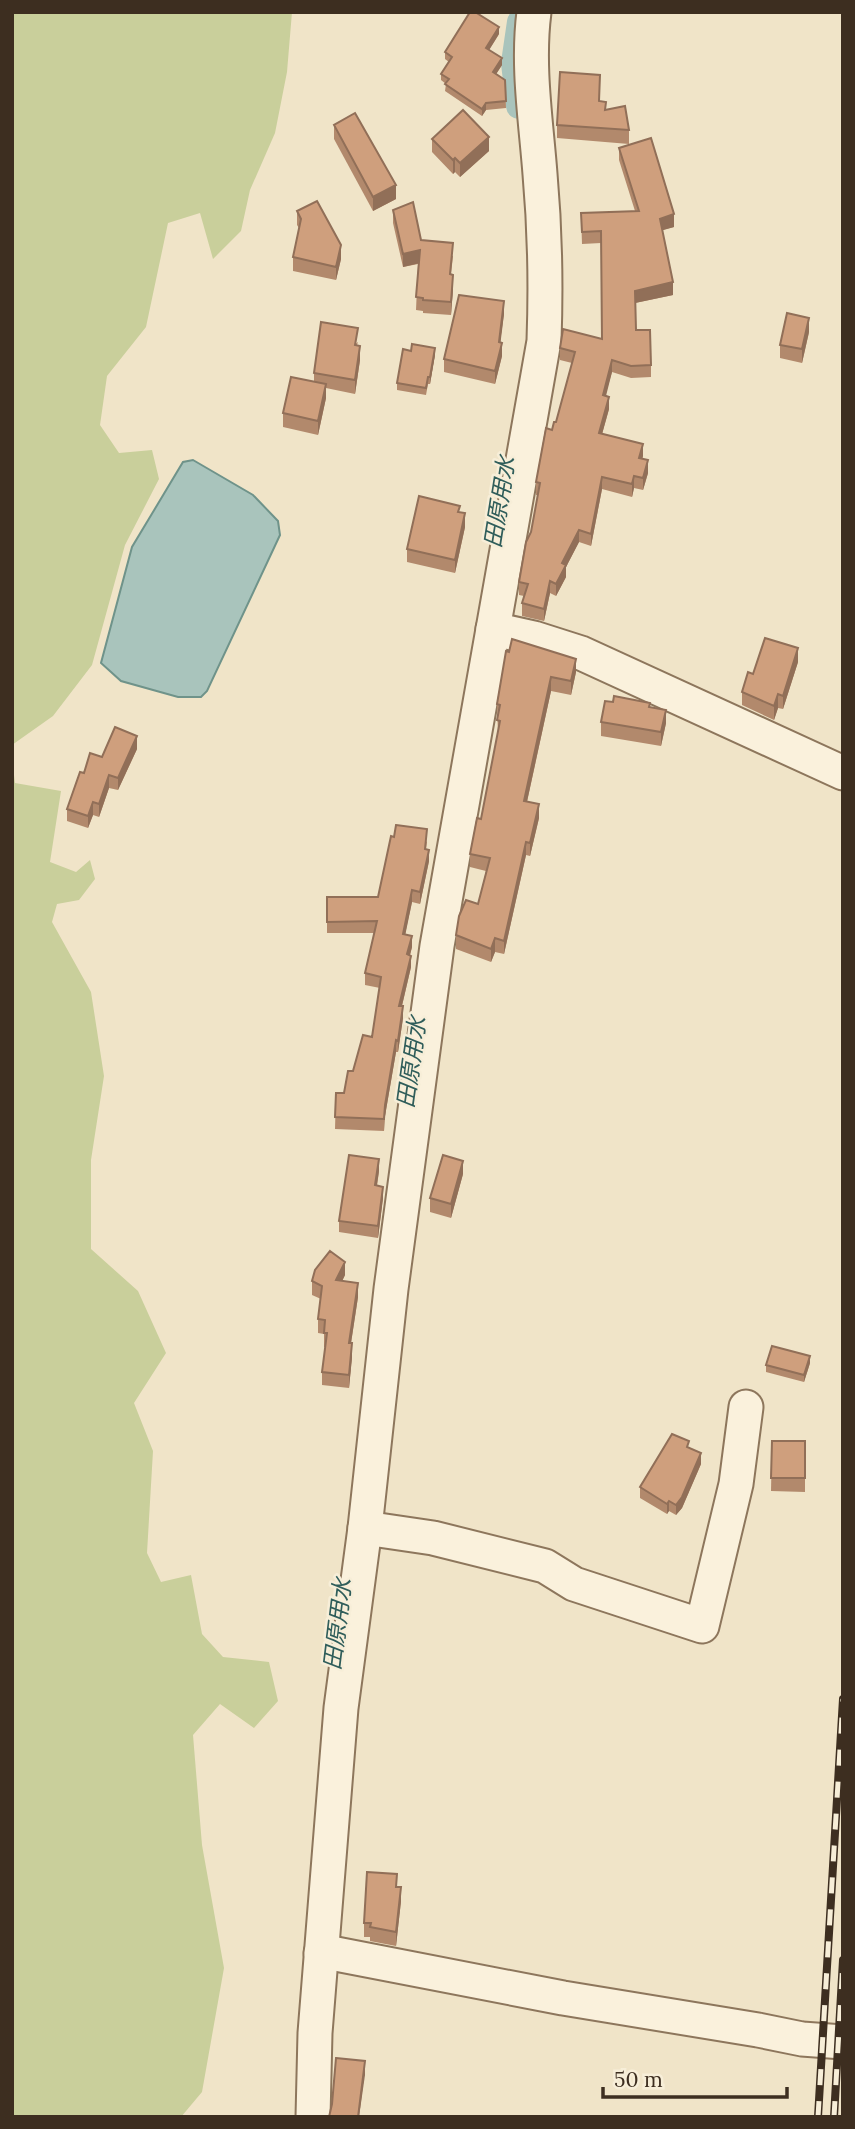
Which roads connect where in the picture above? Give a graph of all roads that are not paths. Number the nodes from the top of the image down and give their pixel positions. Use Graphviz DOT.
graph roads {
  1 [pos="534,12"];
  2 [pos="493,629"];
  3 [pos="843,773"];
  4 [pos="746,1407"];
  5 [pos="365,1528"];
  6 [pos="321,1953"];
  7 [pos="843,2042"];
  8 [pos="313,2117"];
  1 -- 2 [label="street"];
  2 -- 3 [label="street"];
  2 -- 5 [label="street"];
  4 -- 5 [label="street"];
  5 -- 6 [label="street"];
  6 -- 7 [label="street"];
  6 -- 8 [label="street"];
}
